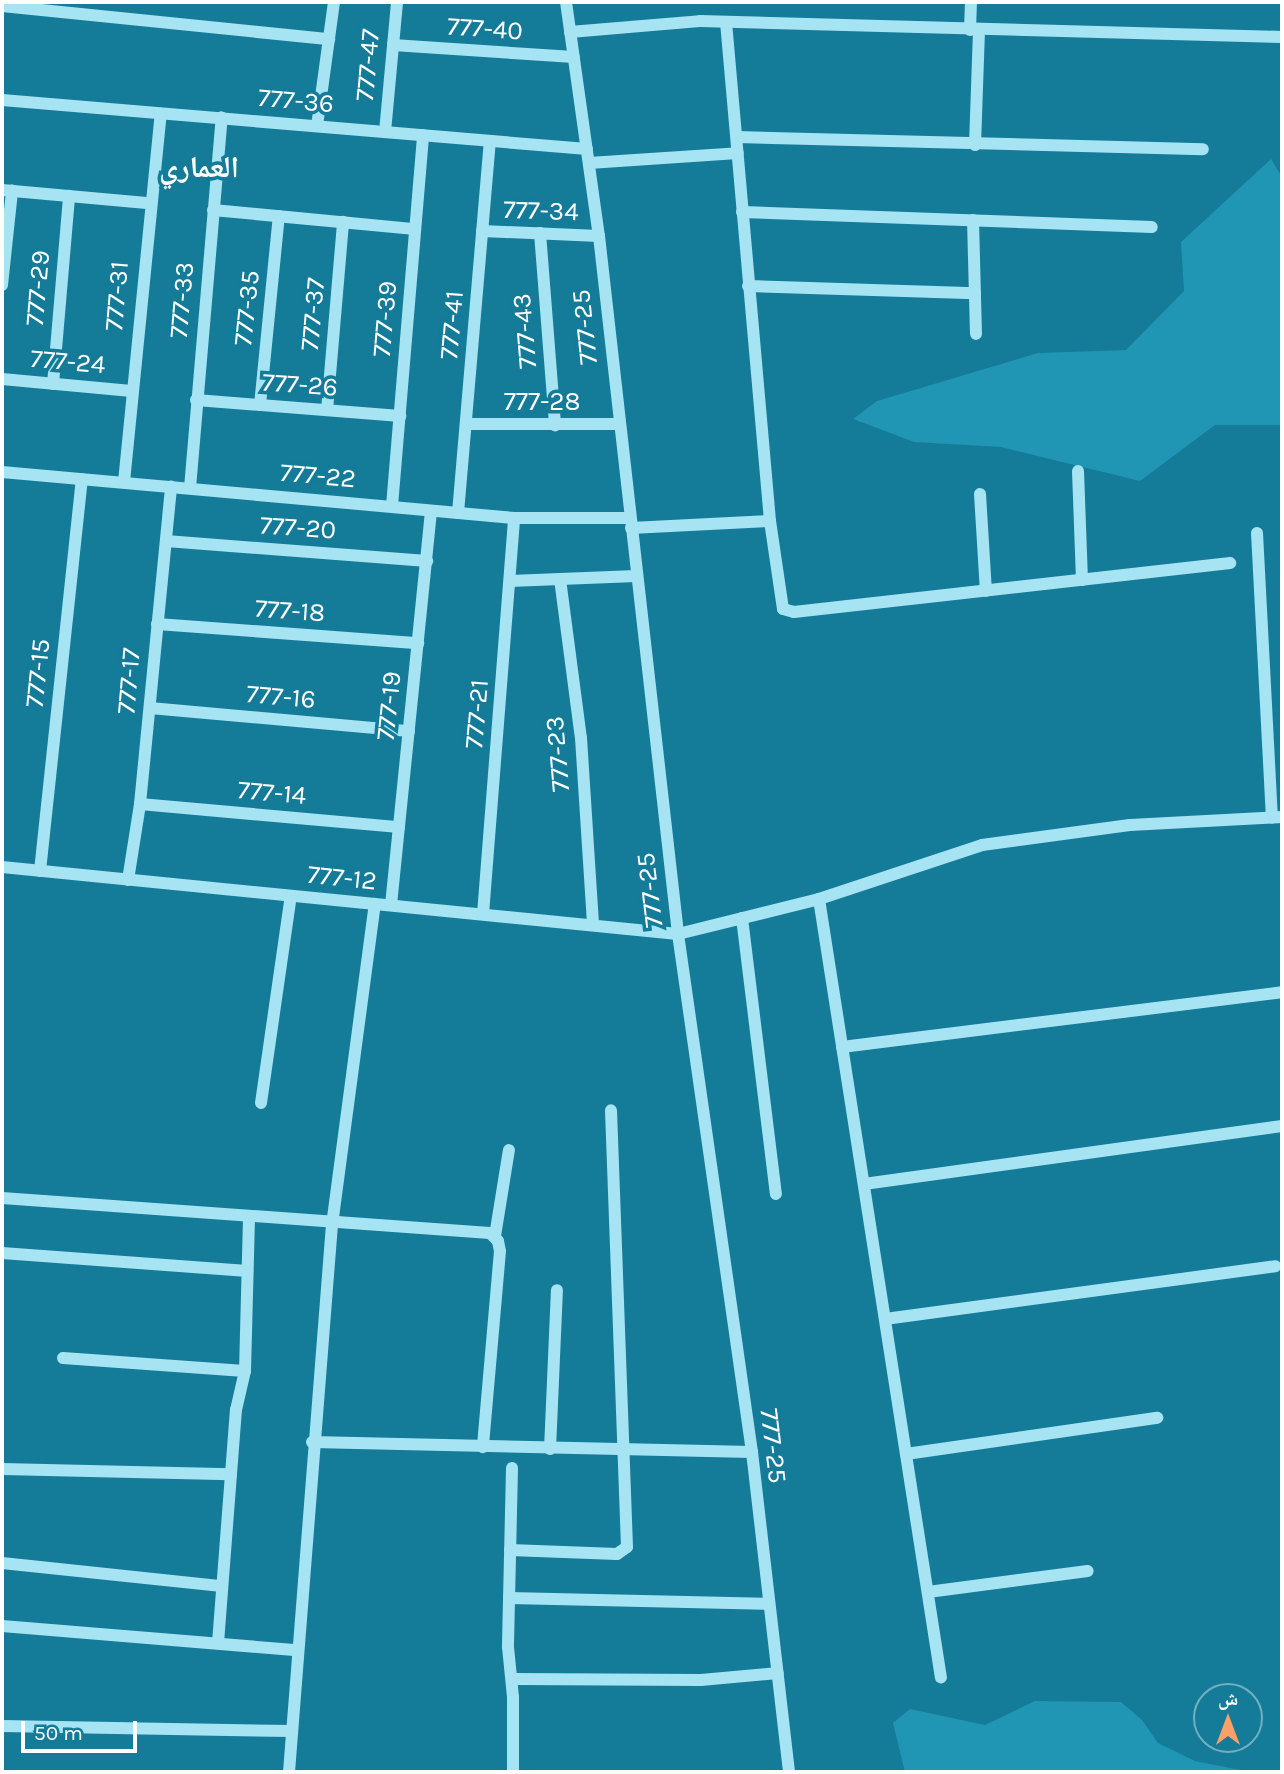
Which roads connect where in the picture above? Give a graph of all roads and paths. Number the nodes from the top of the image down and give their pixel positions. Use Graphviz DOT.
graph roads {
  1 [pos="334,2"];
  2 [pos="397,2"];
  3 [pos="566,2"];
  4 [pos="971,2"];
  5 [pos="2,6"];
  6 [pos="726,22"];
  7 [pos="974,30"];
  8 [pos="570,32"];
  9 [pos="1282,37"];
  10 [pos="329,39"];
  11 [pos="393,45"];
  12 [pos="574,57"];
  13 [pos="2,100"];
  14 [pos="161,114"];
  15 [pos="222,117"];
  16 [pos="317,126"];
  17 [pos="385,132"];
  18 [pos="423,135"];
  19 [pos="737,137"];
  20 [pos="490,141"];
  21 [pos="975,145"];
  22 [pos="587,149"];
  23 [pos="1203,149"];
  24 [pos="738,153"];
  25 [pos="589,163"];
  26 [pos="7,190"];
  27 [pos="69,196"];
  28 [pos="149,203"];
  29 [pos="213,210"];
  30 [pos="742,212"];
  31 [pos="279,216"];
  32 [pos="973,220"];
  33 [pos="343,222"];
  34 [pos="1152,227"];
  35 [pos="415,229"];
  36 [pos="482,231"];
  37 [pos="540,233"];
  38 [pos="598,236"];
  39 [pos="2,285"];
  40 [pos="748,286"];
  41 [pos="975,293"];
  42 [pos="975,334"];
  43 [pos="2,379"];
  44 [pos="53,384"];
  45 [pos="131,391"];
  46 [pos="196,400"];
  47 [pos="261,405"];
  48 [pos="327,410"];
  49 [pos="400,416"];
  50 [pos="618,424"];
  51 [pos="466,425"];
  52 [pos="555,425"];
  53 [pos="1078,471"];
  54 [pos="2,472"];
  55 [pos="82,479"];
  56 [pos="124,482"];
  57 [pos="171,486"];
  58 [pos="190,488"];
  59 [pos="980,494"];
  60 [pos="392,506"];
  61 [pos="431,511"];
  62 [pos="458,513"];
  63 [pos="514,518"];
  64 [pos="770,521"];
  65 [pos="630,523"];
  66 [pos="1257,533"];
  67 [pos="166,541"];
  68 [pos="427,561"];
  69 [pos="1230,564"];
  70 [pos="636,576"];
  71 [pos="560,579"];
  72 [pos="1082,580"];
  73 [pos="510,581"];
  74 [pos="986,590"];
  75 [pos="157,624"];
  76 [pos="418,643"];
  77 [pos="149,708"];
  78 [pos="409,731"];
  79 [pos="140,804"];
  80 [pos="1277,817"];
  81 [pos="399,827"];
  82 [pos="2,867"];
  83 [pos="40,871"];
  84 [pos="128,880"];
  85 [pos="291,896"];
  86 [pos="819,899"];
  87 [pos="375,904"];
  88 [pos="391,905"];
  89 [pos="483,914"];
  90 [pos="742,918"];
  91 [pos="593,925"];
  92 [pos="678,934"];
  93 [pos="1282,992"];
  94 [pos="842,1047"];
  95 [pos="261,1103"];
  96 [pos="611,1110"];
  97 [pos="1282,1126"];
  98 [pos="509,1150"];
  99 [pos="864,1184"];
  100 [pos="776,1194"];
  101 [pos="2,1198"];
  102 [pos="249,1217"];
  103 [pos="332,1225"];
  104 [pos="495,1236"];
  105 [pos="2,1253"];
  106 [pos="1275,1266"];
  107 [pos="247,1272"];
  108 [pos="557,1290"];
  109 [pos="885,1319"];
  110 [pos="63,1357"];
  111 [pos="245,1371"];
  112 [pos="1157,1418"];
  113 [pos="312,1442"];
  114 [pos="483,1447"];
  115 [pos="550,1449"];
  116 [pos="624,1452"];
  117 [pos="752,1452"];
  118 [pos="906,1454"];
  119 [pos="512,1468"];
  120 [pos="2,1469"];
  121 [pos="231,1474"];
  122 [pos="510,1550"];
  123 [pos="2,1563"];
  124 [pos="1088,1571"];
  125 [pos="222,1586"];
  126 [pos="928,1591"];
  127 [pos="509,1598"];
  128 [pos="768,1604"];
  129 [pos="2,1626"];
  130 [pos="218,1643"];
  131 [pos="297,1650"];
  132 [pos="778,1673"];
  133 [pos="941,1678"];
  134 [pos="512,1679"];
  135 [pos="2,1726"];
  136 [pos="291,1731"];
  137 [pos="289,1772"];
  138 [pos="513,1772"];
  139 [pos="789,1772"];
  1 -- 10 [label="street"];
  2 -- 11 [label="street, 777-47"];
  3 -- 8 [label="street, 777-25"];
  4 -- 7 [label="street"];
  5 -- 10 [label="street"];
  6 -- 7 [label="street"];
  6 -- 8 [label="street"];
  6 -- 19 [label="street"];
  7 -- 9 [label="street"];
  7 -- 21 [label="street"];
  8 -- 12 [label="street, 777-25"];
  10 -- 16 [label="street"];
  11 -- 12 [label="street, 777-40"];
  11 -- 17 [label="street, 777-47"];
  12 -- 22 [label="street, 777-25"];
  13 -- 14 [label="street, 777-36"];
  14 -- 15 [label="street, 777-36"];
  14 -- 28 [label="street, 777-31"];
  15 -- 16 [label="street, 777-36"];
  15 -- 29 [label="street, 777-33"];
  16 -- 17 [label="street, 777-36"];
  17 -- 18 [label="street, 777-36"];
  18 -- 20 [label="street, 777-36"];
  18 -- 35 [label="street, 777-39"];
  19 -- 21 [label="street"];
  19 -- 24 [label="street"];
  20 -- 22 [label="street, 777-36"];
  20 -- 36 [label="street, 777-41"];
  21 -- 23 [label="street"];
  22 -- 25 [label="street, 777-25"];
  24 -- 25 [label="street"];
  24 -- 30 [label="street"];
  25 -- 38 [label="street, 777-25"];
  26 -- 27 [label="street"];
  26 -- 39 [label="street"];
  27 -- 28 [label="street"];
  27 -- 44 [label="street, 777-29"];
  28 -- 45 [label="street, 777-31"];
  29 -- 31 [label="street"];
  29 -- 46 [label="street, 777-33"];
  30 -- 32 [label="street"];
  30 -- 40 [label="street"];
  31 -- 33 [label="street"];
  31 -- 47 [label="street, 777-35"];
  32 -- 34 [label="street"];
  32 -- 41 [label="street"];
  33 -- 35 [label="street"];
  33 -- 48 [label="street, 777-37"];
  35 -- 49 [label="street, 777-39"];
  36 -- 37 [label="street, 777-34"];
  36 -- 51 [label="street, 777-41"];
  37 -- 38 [label="street, 777-34"];
  37 -- 52 [label="street, 777-43"];
  38 -- 50 [label="street, 777-25"];
  40 -- 41 [label="street"];
  40 -- 64 [label="street"];
  41 -- 42 [label="street"];
  43 -- 44 [label="street, 777-24"];
  44 -- 45 [label="street, 777-24"];
  45 -- 56 [label="street, 777-31"];
  46 -- 47 [label="street, 777-26"];
  46 -- 58 [label="street, 777-33"];
  47 -- 48 [label="street, 777-26"];
  48 -- 49 [label="street, 777-26"];
  49 -- 60 [label="street, 777-39"];
  50 -- 52 [label="street, 777-28"];
  50 -- 65 [label="street, 777-25"];
  51 -- 52 [label="street, 777-28"];
  51 -- 62 [label="street, 777-41"];
  53 -- 72 [label="street"];
  54 -- 55 [label="street, 777-22"];
  55 -- 56 [label="street, 777-22"];
  55 -- 83 [label="street, 777-15"];
  56 -- 57 [label="street, 777-22"];
  57 -- 58 [label="street, 777-22"];
  57 -- 67 [label="street, 777-17"];
  58 -- 60 [label="street, 777-22"];
  59 -- 74 [label="street"];
  60 -- 61 [label="street, 777-22"];
  61 -- 62 [label="street, 777-22"];
  61 -- 68 [label="street, 777-19"];
  62 -- 63 [label="street, 777-22"];
  63 -- 65 [label="street, 777-22"];
  63 -- 73 [label="street, 777-21"];
  64 -- 65 [label="street, 777-22"];
  64 -- 74 [label="street"];
  65 -- 70 [label="street, 777-25"];
  66 -- 80 [label="street"];
  67 -- 68 [label="street, 777-20"];
  67 -- 75 [label="street, 777-17"];
  68 -- 76 [label="street, 777-19"];
  69 -- 72 [label="street"];
  70 -- 71 [label="street"];
  70 -- 92 [label="street, 777-25"];
  71 -- 73 [label="street"];
  71 -- 91 [label="street, 777-23"];
  72 -- 74 [label="street"];
  73 -- 89 [label="street, 777-21"];
  75 -- 76 [label="street, 777-18"];
  75 -- 77 [label="street, 777-17"];
  76 -- 78 [label="street, 777-19"];
  77 -- 78 [label="street, 777-16"];
  77 -- 79 [label="street, 777-17"];
  78 -- 81 [label="street, 777-19"];
  79 -- 81 [label="street, 777-14"];
  79 -- 84 [label="street, 777-17"];
  80 -- 86 [label="street"];
  81 -- 88 [label="street, 777-19"];
  82 -- 83 [label="street, 777-12"];
  83 -- 84 [label="street, 777-12"];
  84 -- 85 [label="street, 777-12"];
  85 -- 87 [label="street, 777-12"];
  85 -- 95 [label="street"];
  86 -- 90 [label="street"];
  86 -- 94 [label="street"];
  87 -- 88 [label="street, 777-12"];
  87 -- 103 [label="street"];
  88 -- 89 [label="street, 777-12"];
  89 -- 91 [label="street, 777-12"];
  90 -- 92 [label="street"];
  90 -- 100 [label="street"];
  91 -- 92 [label="street, 777-12"];
  92 -- 117 [label="street, 777-25"];
  93 -- 94 [label="street"];
  94 -- 99 [label="street"];
  96 -- 116 [label="street"];
  97 -- 99 [label="street"];
  98 -- 104 [label="street"];
  99 -- 109 [label="street"];
  101 -- 102 [label="street"];
  102 -- 103 [label="street"];
  102 -- 107 [label="street"];
  103 -- 104 [label="street"];
  103 -- 113 [label="street"];
  104 -- 114 [label="street"];
  105 -- 107 [label="street"];
  106 -- 109 [label="street"];
  107 -- 111 [label="street"];
  108 -- 115 [label="street"];
  109 -- 118 [label="street"];
  110 -- 111 [label="street"];
  111 -- 121 [label="street"];
  112 -- 118 [label="street"];
  113 -- 114 [label="street"];
  113 -- 131 [label="street"];
  114 -- 115 [label="street"];
  115 -- 116 [label="street"];
  116 -- 117 [label="street"];
  116 -- 122 [label="street"];
  117 -- 128 [label="street, 777-25"];
  118 -- 126 [label="street"];
  119 -- 122 [label="street"];
  120 -- 121 [label="street"];
  121 -- 125 [label="street"];
  122 -- 127 [label="street"];
  123 -- 125 [label="street"];
  124 -- 126 [label="street"];
  125 -- 130 [label="street"];
  126 -- 133 [label="street"];
  127 -- 128 [label="street"];
  127 -- 134 [label="street"];
  128 -- 132 [label="street, 777-25"];
  129 -- 130 [label="street"];
  130 -- 131 [label="street"];
  131 -- 136 [label="street"];
  132 -- 134 [label="street"];
  132 -- 139 [label="street, 777-25"];
  134 -- 138 [label="street"];
  135 -- 136 [label="street"];
  136 -- 137 [label="street"];
}
